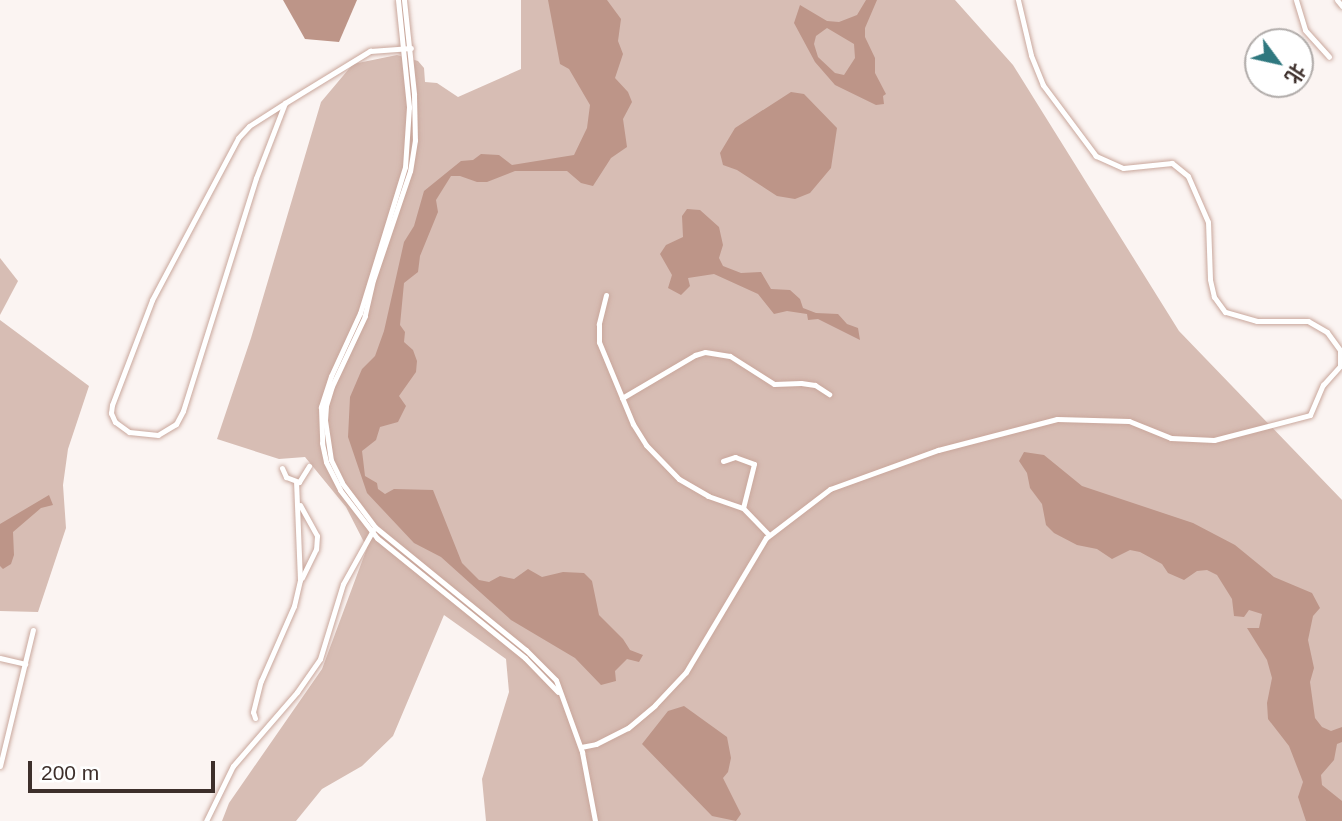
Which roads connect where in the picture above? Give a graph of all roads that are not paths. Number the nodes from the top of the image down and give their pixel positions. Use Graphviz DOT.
graph roads {
  1 [pos="398,0"];
  2 [pos="404,0"];
  3 [pos="1018,0"];
  4 [pos="1296,0"];
  5 [pos="1337,0"];
  6 [pos="1342,6"];
  7 [pos="408,48"];
  8 [pos="1329,57"];
  9 [pos="285,103"];
  10 [pos="606,295"];
  11 [pos="829,394"];
  12 [pos="622,398"];
  13 [pos="723,461"];
  14 [pos="309,466"];
  15 [pos="282,468"];
  16 [pos="296,482"];
  17 [pos="299,503"];
  18 [pos="743,508"];
  19 [pos="373,530"];
  20 [pos="769,535"];
  21 [pos="300,580"];
  22 [pos="33,630"];
  23 [pos="0,658"];
  24 [pos="25,664"];
  25 [pos="255,718"];
  26 [pos="581,747"];
  27 [pos="0,766"];
  28 [pos="206,821"];
  29 [pos="595,821"];
  1 -- 7 [label="street"];
  2 -- 7 [label="street"];
  3 -- 20 [label="street"];
  4 -- 8 [label="street"];
  5 -- 6 [label="street"];
  7 -- 9 [label="street"];
  7 -- 19 [label="street"];
  9 -- 9 [label="street"];
  10 -- 12 [label="street"];
  11 -- 12 [label="street"];
  12 -- 18 [label="street"];
  13 -- 18 [label="street"];
  14 -- 16 [label="street"];
  15 -- 16 [label="street"];
  16 -- 17 [label="street"];
  17 -- 21 [label="street"];
  17 -- 21 [label="street"];
  18 -- 20 [label="street"];
  19 -- 26 [label="street"];
  19 -- 28 [label="street"];
  20 -- 26 [label="street"];
  21 -- 25 [label="street"];
  22 -- 24 [label="street"];
  23 -- 24 [label="street"];
  24 -- 27 [label="street"];
  26 -- 29 [label="street"];
}
